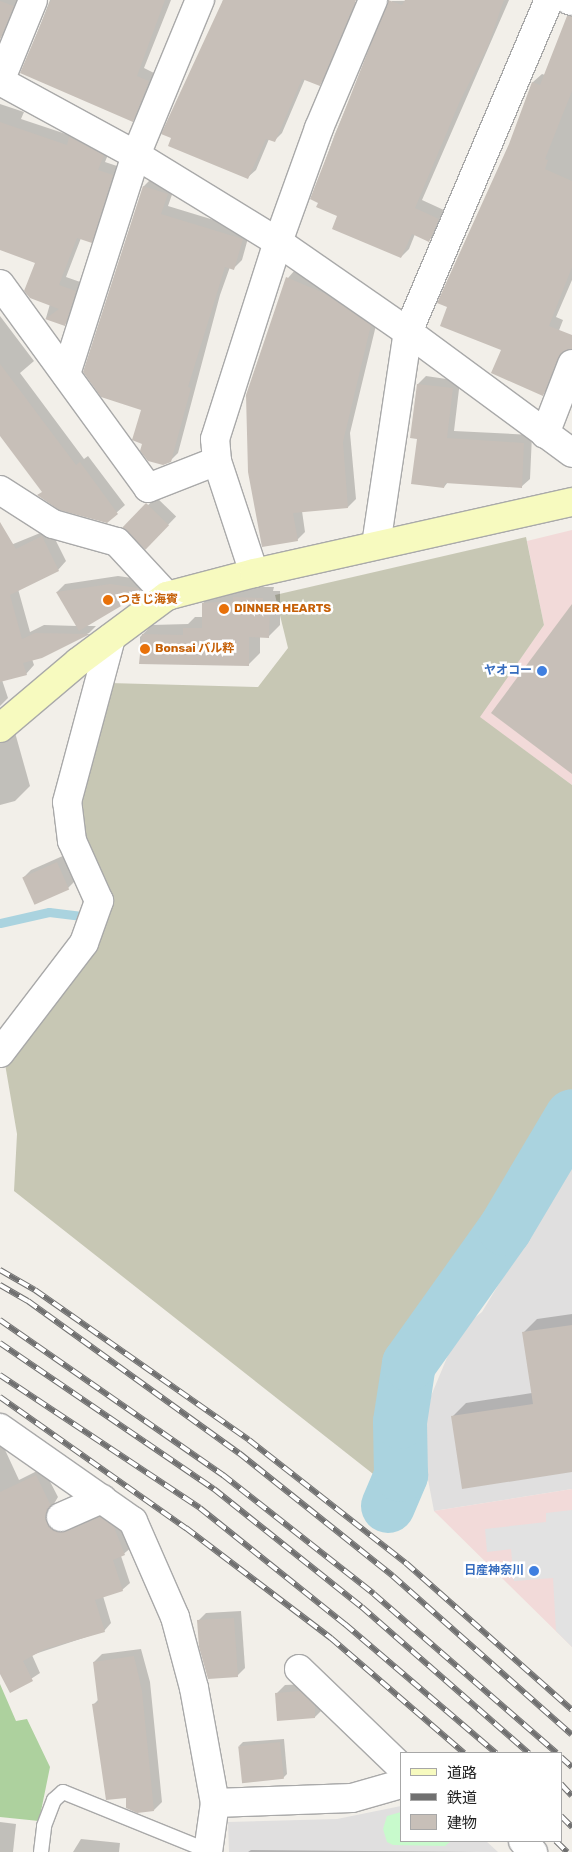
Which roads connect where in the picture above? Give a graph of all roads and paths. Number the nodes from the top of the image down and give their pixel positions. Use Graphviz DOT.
graph roads {
  1 [pos="33,0"];
  2 [pos="200,0"];
  3 [pos="373,0"];
  4 [pos="548,0"];
  5 [pos="0,81"];
  6 [pos="136,155"];
  7 [pos="278,242"];
  8 [pos="0,284"];
  9 [pos="408,332"];
  10 [pos="572,364"];
  11 [pos="66,374"];
  12 [pos="545,434"];
  13 [pos="572,453"];
  14 [pos="217,461"];
  15 [pos="1,491"];
  16 [pos="572,502"];
  17 [pos="376,545"];
  18 [pos="254,573"];
  19 [pos="167,596"];
  20 [pos="111,638"];
  21 [pos="0,728"];
  22 [pos="0,1053"];
  23 [pos="0,1428"];
  24 [pos="102,1499"];
  25 [pos="61,1518"];
  26 [pos="299,1669"];
  27 [pos="400,1766"];
  28 [pos="400,1784"];
  29 [pos="215,1803"];
  30 [pos="524,1842"];
  31 [pos="208,1851"];
  32 [pos="41,1852"];
  33 [pos="533,1852"];
  1 -- 5 [label="street"];
  2 -- 6 [label="street"];
  3 -- 7 [label="street"];
  4 -- 9 [label="street"];
  5 -- 6 [label="street"];
  6 -- 7 [label="street"];
  6 -- 11 [label="street"];
  7 -- 9 [label="street"];
  7 -- 14 [label="street"];
  8 -- 11 [label="street"];
  9 -- 12 [label="street"];
  9 -- 17 [label="street"];
  10 -- 12 [label="street"];
  11 -- 14 [label="street"];
  12 -- 13 [label="street"];
  14 -- 18 [label="street"];
  15 -- 19 [label="street"];
  16 -- 17 [label="street"];
  17 -- 18 [label="street"];
  18 -- 19 [label="street"];
  19 -- 20 [label="street"];
  20 -- 21 [label="street"];
  20 -- 22 [label="street"];
  23 -- 24 [label="street"];
  24 -- 25 [label="street"];
  24 -- 29 [label="street"];
  26 -- 27 [label="street"];
  28 -- 29 [label="street"];
  29 -- 31 [label="street"];
  30 -- 33 [label="street"];
  31 -- 32 [label="lane"];
}
